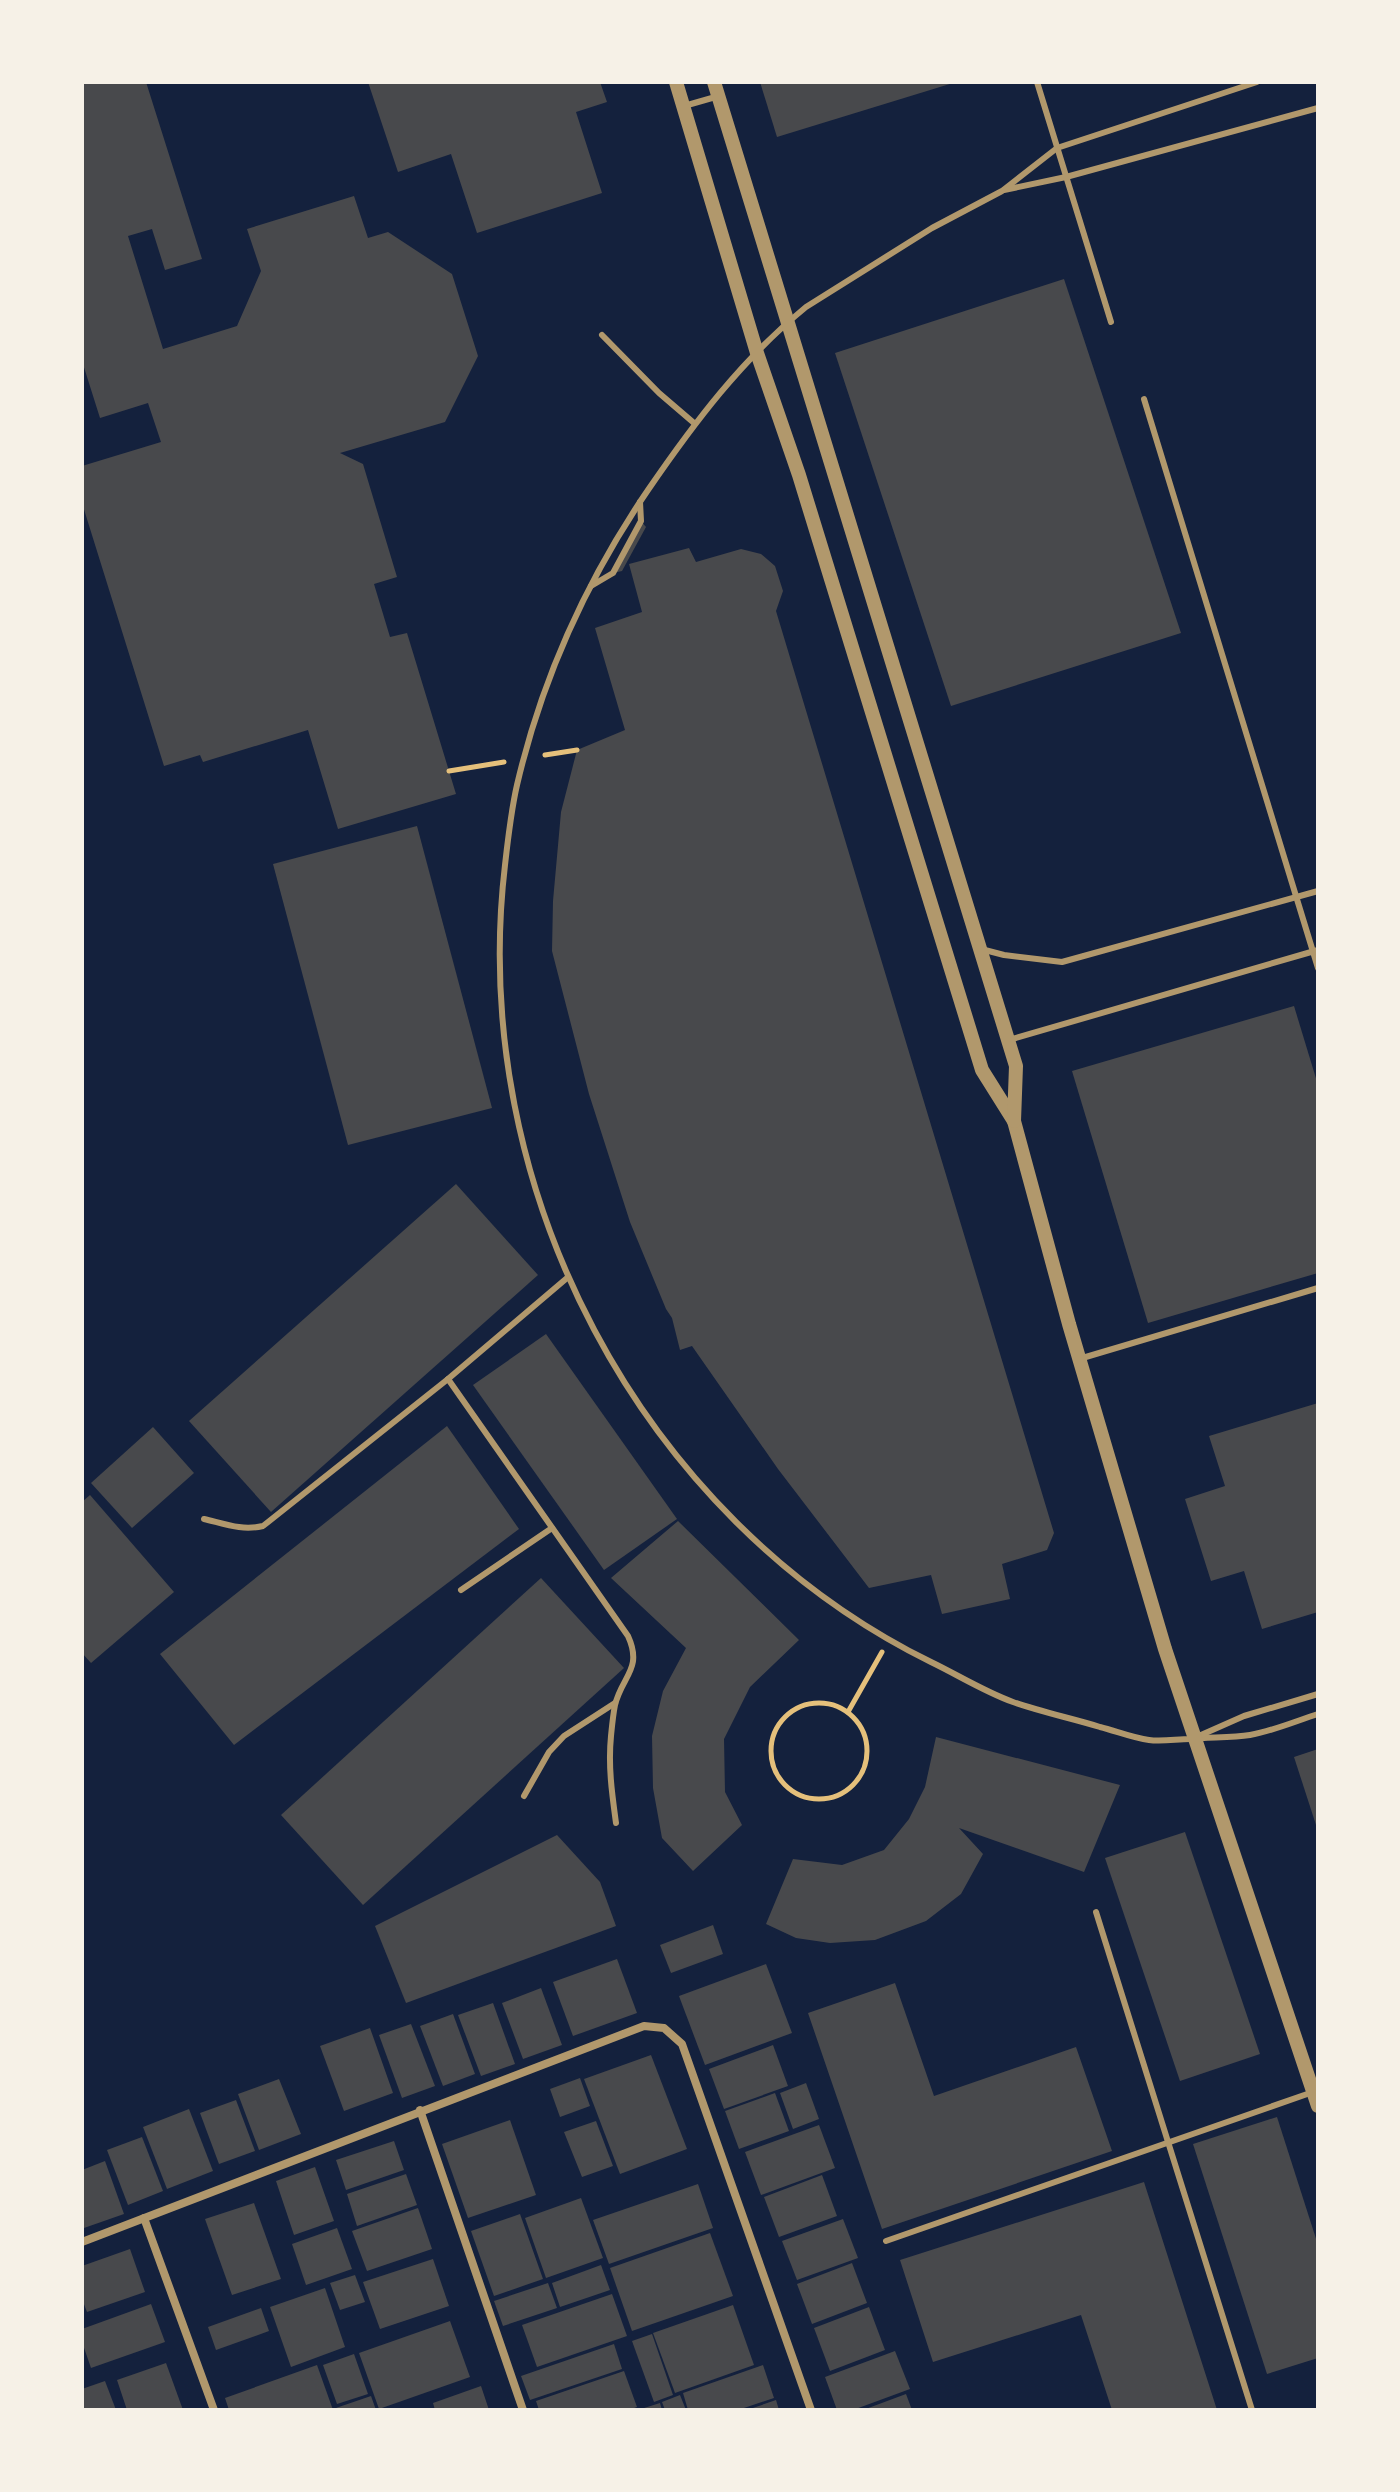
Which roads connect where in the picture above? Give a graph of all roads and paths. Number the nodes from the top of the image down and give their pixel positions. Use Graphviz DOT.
graph roads {
  1 [pos="676,82"];
  2 [pos="1037,82"];
  3 [pos="1257,82"];
  4 [pos="716,89"];
  5 [pos="684,106"];
  6 [pos="1318,108"];
  7 [pos="1057,148"];
  8 [pos="1066,177"];
  9 [pos="1002,191"];
  10 [pos="790,321"];
  11 [pos="1111,322"];
  12 [pos="602,335"];
  13 [pos="757,353"];
  14 [pos="1144,399"];
  15 [pos="694,423"];
  16 [pos="640,502"];
  17 [pos="588,588"];
  18 [pos="474,767"];
  19 [pos="449,771"];
  20 [pos="1318,891"];
  21 [pos="1297,897"];
  22 [pos="981,949"];
  23 [pos="1316,951"];
  24 [pos="1318,968"];
  25 [pos="1009,1040"];
  26 [pos="1014,1121"];
  27 [pos="567,1278"];
  28 [pos="1318,1288"];
  29 [pos="1079,1359"];
  30 [pos="448,1379"];
  31 [pos="204,1519"];
  32 [pos="552,1528"];
  33 [pos="461,1590"];
  34 [pos="888,1641"];
  35 [pos="1318,1694"];
  36 [pos="615,1703"];
  37 [pos="848,1712"];
  38 [pos="1318,1714"];
  39 [pos="1194,1738"];
  40 [pos="524,1796"];
  41 [pos="616,1823"];
  42 [pos="1096,1912"];
  43 [pos="1316,2099"];
  44 [pos="420,2110"];
  45 [pos="1169,2143"];
  46 [pos="144,2218"];
  47 [pos="886,2241"];
  48 [pos="82,2242"];
  49 [pos="214,2410"];
  50 [pos="523,2410"];
  51 [pos="811,2410"];
  52 [pos="1252,2410"];
  1 -- 5 [label="street"];
  2 -- 7 [label="lane"];
  3 -- 7 [label="lane"];
  4 -- 5 [label="lane"];
  4 -- 10 [label="street"];
  5 -- 13 [label="street"];
  6 -- 8 [label="lane"];
  7 -- 8 [label="lane"];
  7 -- 9 [label="lane"];
  8 -- 9 [label="lane"];
  8 -- 11 [label="lane"];
  9 -- 10 [label="lane"];
  10 -- 13 [label="lane"];
  10 -- 22 [label="street"];
  12 -- 15 [label="lane"];
  13 -- 15 [label="lane"];
  13 -- 26 [label="street"];
  14 -- 21 [label="lane"];
  15 -- 16 [label="lane"];
  16 -- 17 [label="lane"];
  16 -- 17 [label="lane"];
  17 -- 27 [label="lane"];
  18 -- 19 [label="path"];
  20 -- 21 [label="lane"];
  21 -- 22 [label="lane"];
  21 -- 23 [label="lane"];
  22 -- 25 [label="street"];
  23 -- 24 [label="lane"];
  23 -- 25 [label="lane"];
  25 -- 26 [label="street"];
  26 -- 29 [label="street"];
  27 -- 30 [label="lane"];
  27 -- 34 [label="lane"];
  28 -- 29 [label="lane"];
  29 -- 39 [label="street"];
  30 -- 31 [label="lane"];
  30 -- 32 [label="lane"];
  32 -- 33 [label="lane"];
  32 -- 36 [label="lane"];
  34 -- 37 [label="path"];
  34 -- 39 [label="lane"];
  35 -- 39 [label="lane"];
  36 -- 40 [label="lane"];
  36 -- 41 [label="lane"];
  37 -- 37 [label="path"];
  38 -- 39 [label="lane"];
  39 -- 43 [label="street"];
  42 -- 45 [label="lane"];
  43 -- 45 [label="lane"];
  44 -- 46 [label="street"];
  44 -- 50 [label="street"];
  44 -- 51 [label="street"];
  45 -- 47 [label="lane"];
  45 -- 52 [label="lane"];
  46 -- 48 [label="street"];
  46 -- 49 [label="street"];
}
